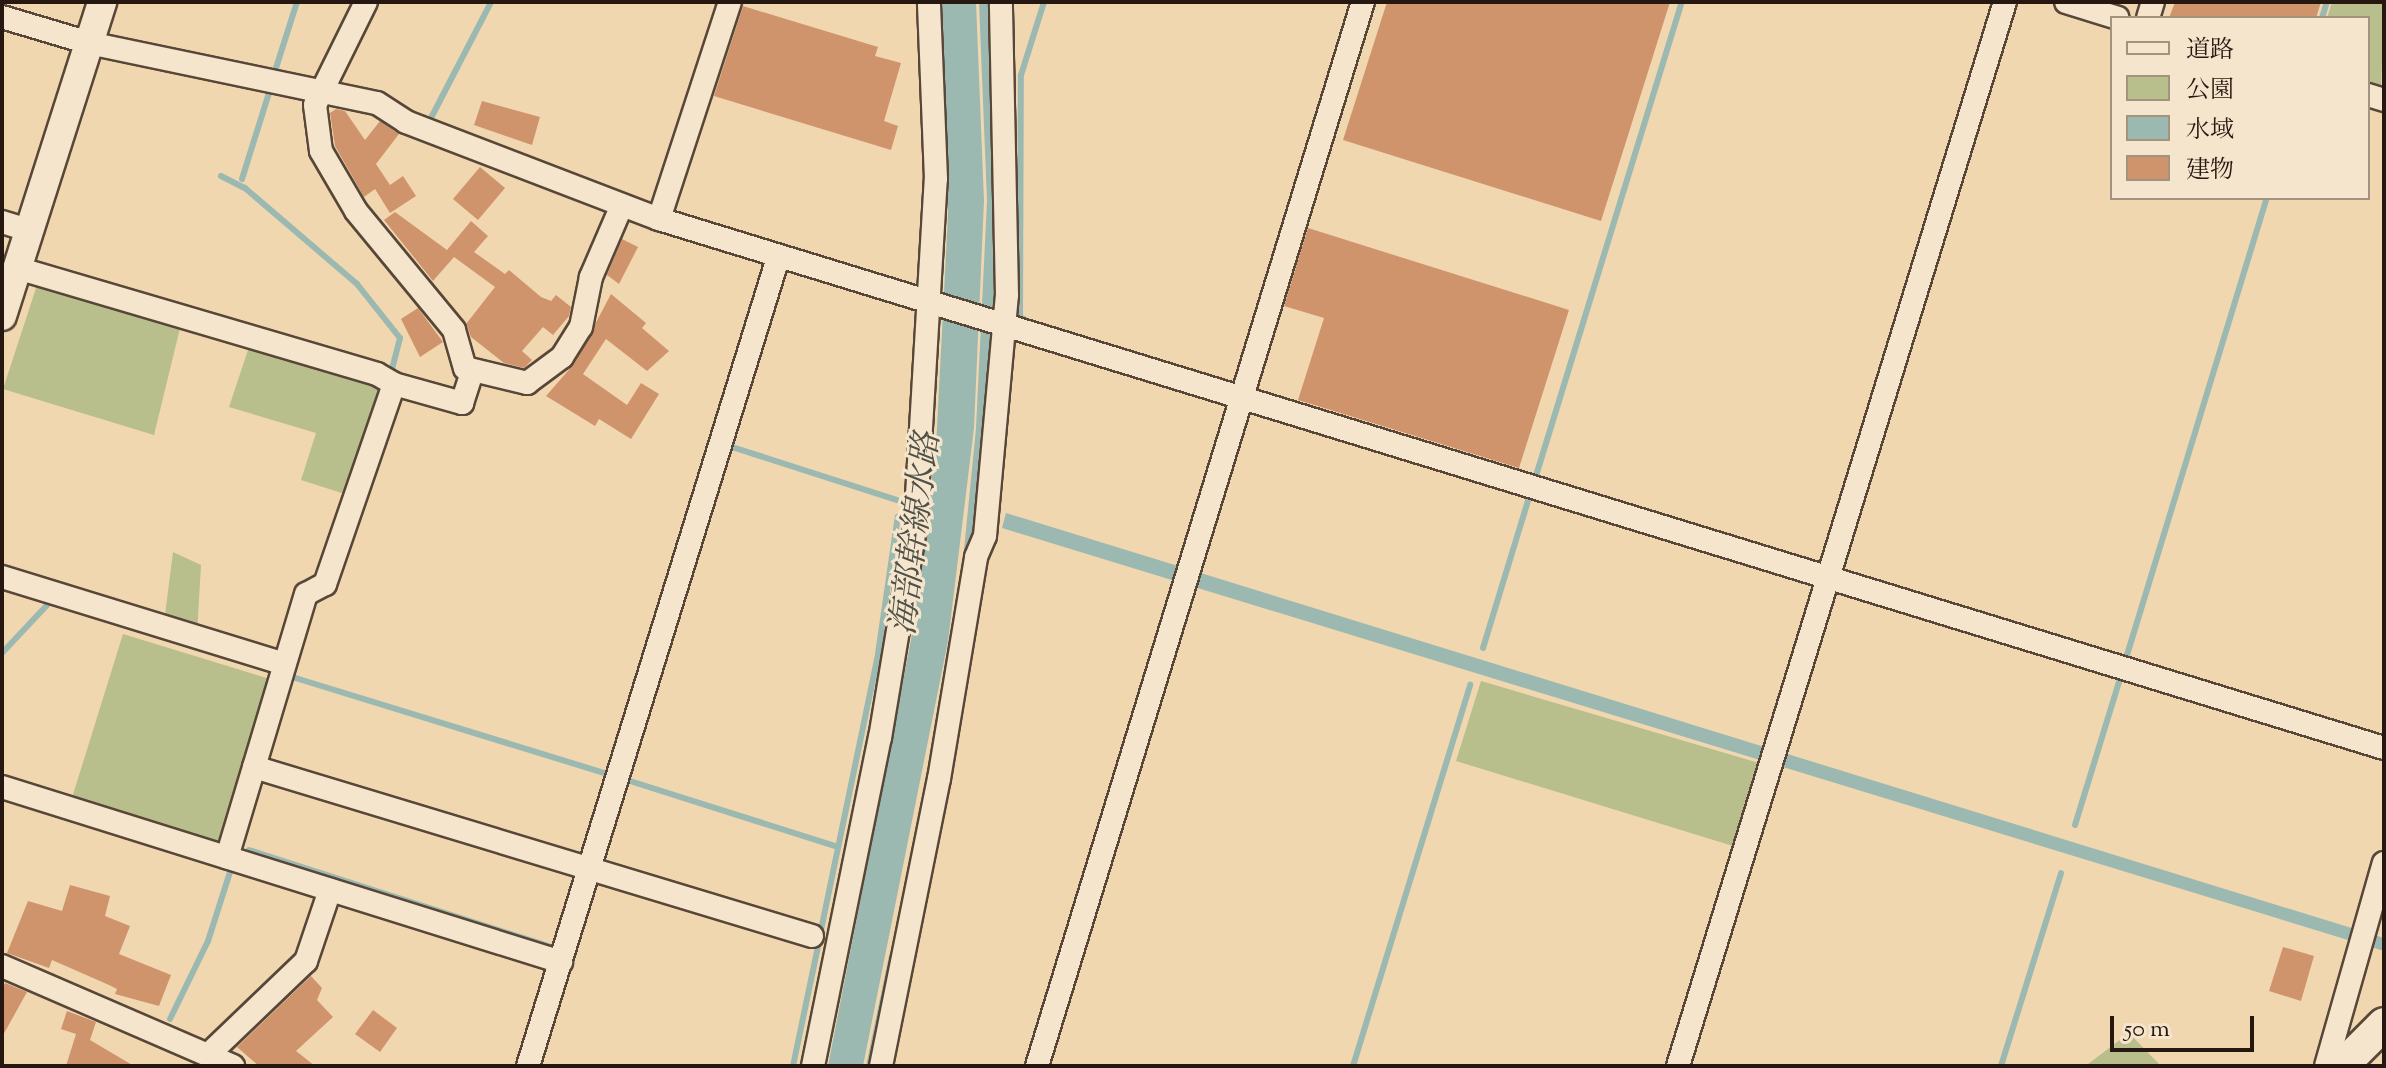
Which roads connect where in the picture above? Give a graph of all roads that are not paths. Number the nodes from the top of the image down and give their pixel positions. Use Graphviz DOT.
graph roads {
  1 [pos="102,2"];
  2 [pos="366,2"];
  3 [pos="730,2"];
  4 [pos="929,2"];
  5 [pos="1001,2"];
  6 [pos="1363,2"];
  7 [pos="2005,2"];
  8 [pos="2066,2"];
  9 [pos="2112,16"];
  10 [pos="2,17"];
  11 [pos="89,43"];
  12 [pos="320,89"];
  13 [pos="622,205"];
  14 [pos="659,219"];
  15 [pos="2,222"];
  16 [pos="29,230"];
  17 [pos="778,258"];
  18 [pos="17,268"];
  19 [pos="931,303"];
  20 [pos="2,316"];
  21 [pos="1003,328"];
  22 [pos="472,372"];
  23 [pos="394,384"];
  24 [pos="1242,399"];
  25 [pos="2,577"];
  26 [pos="1828,580"];
  27 [pos="284,664"];
  28 [pos="2384,748"];
  29 [pos="254,767"];
  30 [pos="2,787"];
  31 [pos="227,857"];
  32 [pos="2384,863"];
  33 [pos="589,869"];
  34 [pos="330,890"];
  35 [pos="812,936"];
  36 [pos="561,962"];
  37 [pos="3,970"];
  38 [pos="2384,1024"];
  39 [pos="210,1053"];
  40 [pos="233,1066"];
  41 [pos="528,1066"];
  42 [pos="813,1066"];
  43 [pos="881,1066"];
  44 [pos="1037,1066"];
  45 [pos="1678,1066"];
  46 [pos="2326,1066"];
  47 [pos="2342,1066"];
  1 -- 11 [label="street"];
  2 -- 12 [label="street"];
  3 -- 14 [label="street"];
  4 -- 19 [label="street"];
  5 -- 21 [label="street"];
  6 -- 24 [label="street"];
  7 -- 26 [label="street"];
  8 -- 9 [label="street"];
  10 -- 11 [label="street"];
  11 -- 12 [label="street"];
  11 -- 16 [label="street"];
  12 -- 13 [label="street"];
  12 -- 22 [label="street"];
  13 -- 14 [label="street"];
  13 -- 22 [label="street"];
  14 -- 17 [label="street"];
  15 -- 16 [label="street"];
  16 -- 18 [label="street"];
  17 -- 19 [label="street"];
  17 -- 33 [label="street"];
  18 -- 20 [label="street"];
  18 -- 23 [label="street"];
  19 -- 21 [label="street"];
  19 -- 42 [label="street"];
  21 -- 24 [label="street"];
  21 -- 43 [label="street"];
  22 -- 23 [label="street"];
  23 -- 27 [label="street"];
  24 -- 26 [label="street"];
  24 -- 44 [label="street"];
  25 -- 27 [label="street"];
  26 -- 28 [label="street"];
  26 -- 45 [label="street"];
  27 -- 29 [label="street"];
  29 -- 31 [label="street"];
  29 -- 33 [label="street"];
  30 -- 31 [label="street"];
  31 -- 34 [label="street"];
  32 -- 46 [label="street"];
  33 -- 35 [label="street"];
  33 -- 36 [label="street"];
  34 -- 36 [label="street"];
  34 -- 39 [label="street"];
  36 -- 41 [label="street"];
  37 -- 39 [label="street"];
  38 -- 47 [label="main road"];
  39 -- 40 [label="street"];
}
